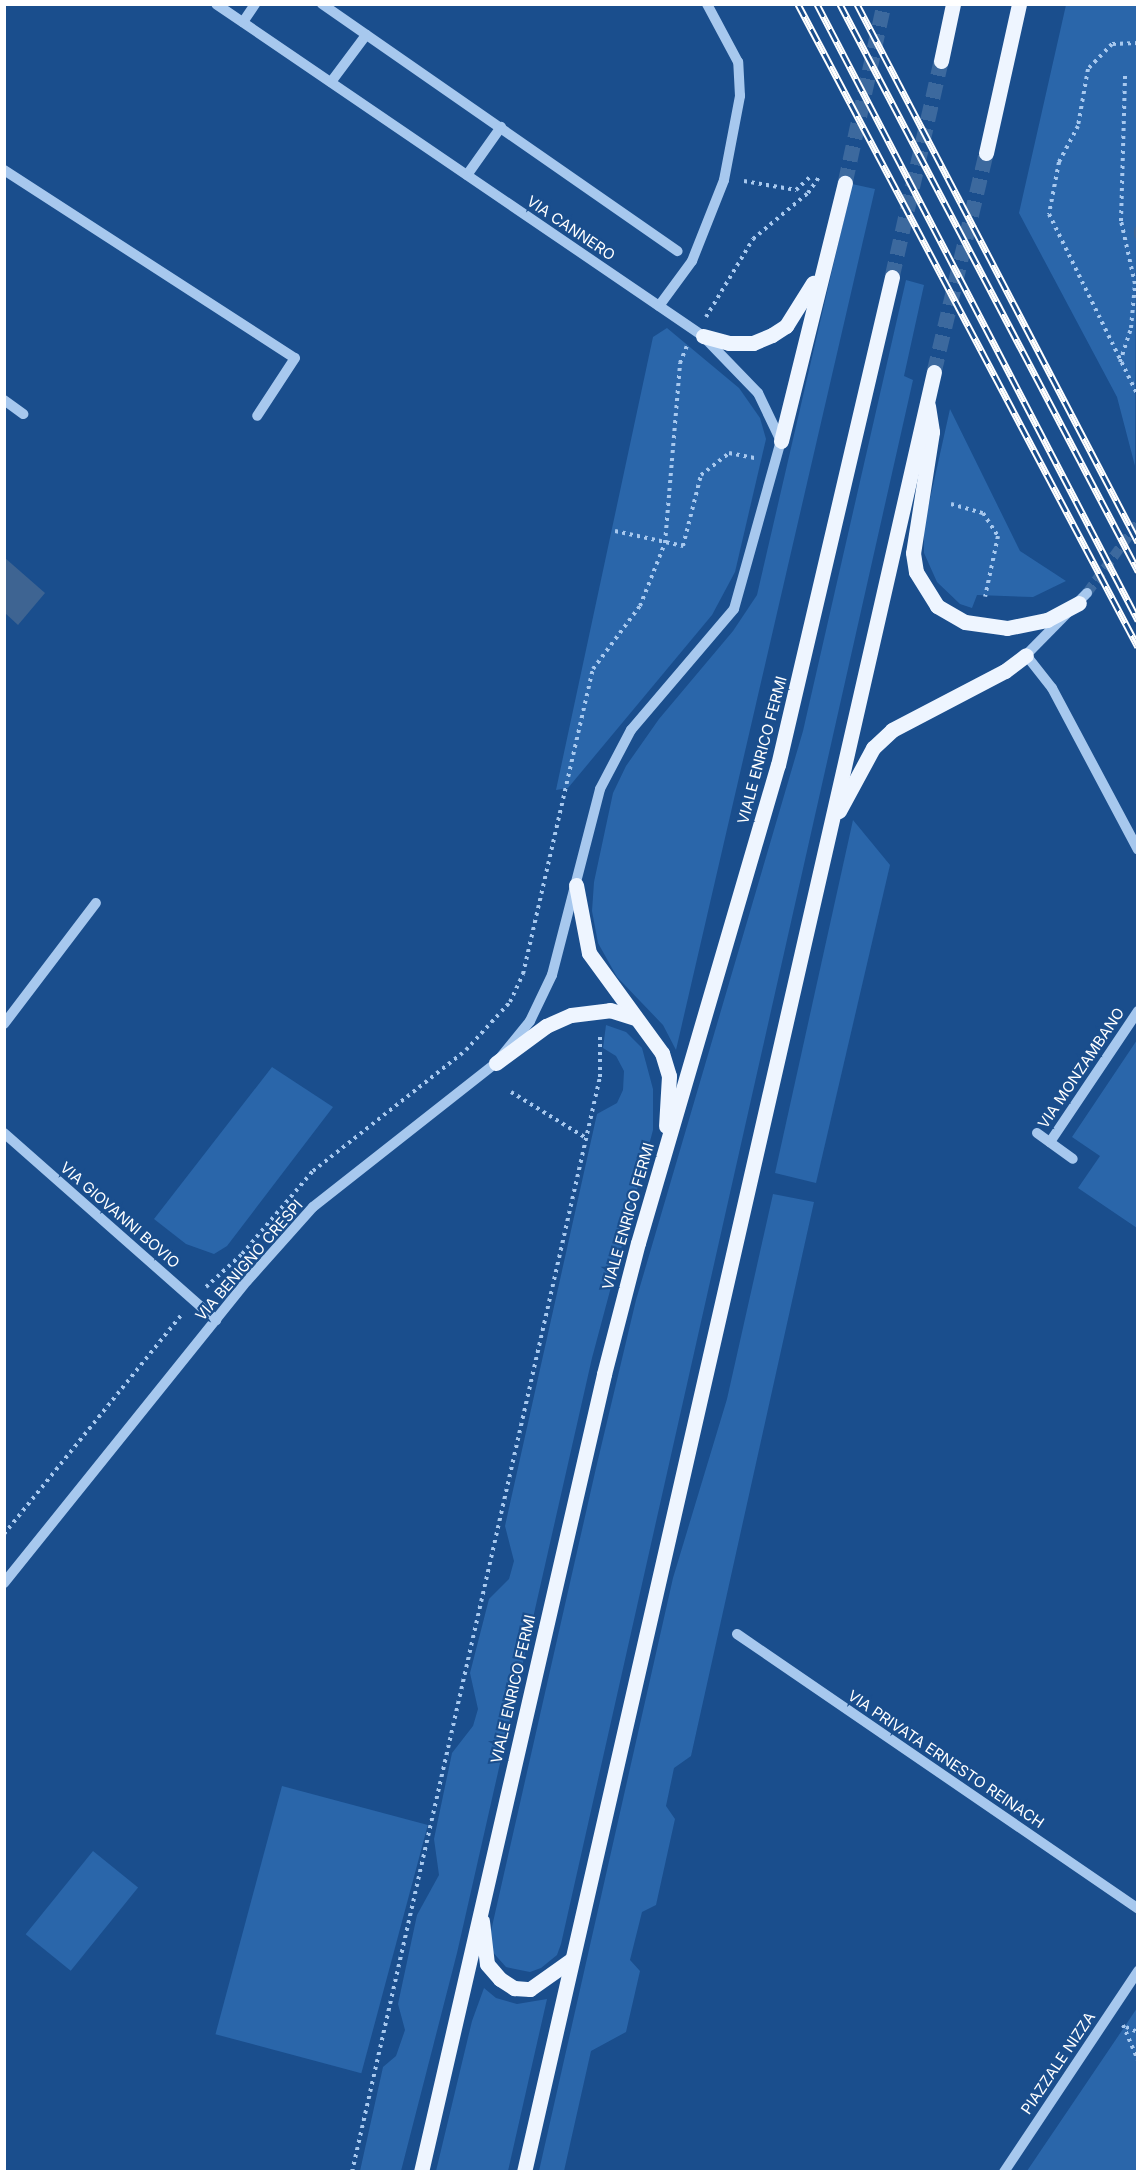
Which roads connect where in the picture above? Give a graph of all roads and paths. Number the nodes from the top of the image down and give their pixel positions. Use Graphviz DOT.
graph roads {
  1 [pos="216,4"];
  2 [pos="255,4"];
  3 [pos="322,4"];
  4 [pos="707,4"];
  5 [pos="953,4"];
  6 [pos="1019,4"];
  7 [pos="243,22"];
  8 [pos="366,35"];
  9 [pos="1137,42"];
  10 [pos="941,61"];
  11 [pos="1125,76"];
  12 [pos="331,82"];
  13 [pos="501,127"];
  14 [pos="986,153"];
  15 [pos="4,170"];
  16 [pos="467,175"];
  17 [pos="812,175"];
  18 [pos="819,177"];
  19 [pos="744,181"];
  20 [pos="845,183"];
  21 [pos="678,251"];
  22 [pos="823,264"];
  23 [pos="892,277"];
  24 [pos="1136,284"];
  25 [pos="659,306"];
  26 [pos="705,318"];
  27 [pos="703,336"];
  28 [pos="682,355"];
  29 [pos="1119,362"];
  30 [pos="934,372"];
  31 [pos="1137,396"];
  32 [pos="927,397"];
  33 [pos="5,400"];
  34 [pos="23,414"];
  35 [pos="257,416"];
  36 [pos="781,441"];
  37 [pos="756,458"];
  38 [pos="951,504"];
  39 [pos="615,531"];
  40 [pos="665,543"];
  41 [pos="985,597"];
  42 [pos="1083,598"];
  43 [pos="1026,655"];
  44 [pos="828,832"];
  45 [pos="1137,850"];
  46 [pos="576,885"];
  47 [pos="96,903"];
  48 [pos="1137,1011"];
  49 [pos="634,1018"];
  50 [pos="600,1020"];
  51 [pos="4,1024"];
  52 [pos="496,1063"];
  53 [pos="511,1092"];
  54 [pos="4,1133"];
  55 [pos="1036,1133"];
  56 [pos="586,1138"];
  57 [pos="1050,1142"];
  58 [pos="664,1153"];
  59 [pos="1073,1159"];
  60 [pos="206,1288"];
  61 [pos="188,1308"];
  62 [pos="216,1320"];
  63 [pos="4,1534"];
  64 [pos="4,1583"];
  65 [pos="736,1634"];
  66 [pos="1137,1909"];
  67 [pos="480,1912"];
  68 [pos="571,1960"];
  69 [pos="1137,1971"];
  70 [pos="1108,2016"];
  71 [pos="1125,2026"];
  72 [pos="1137,2032"];
  73 [pos="1137,2060"];
  74 [pos="352,2172"];
  75 [pos="421,2172"];
  76 [pos="524,2172"];
  77 [pos="1004,2172"];
  1 -- 7 [label="street, VIA CANNERO"];
  2 -- 7 [label="street"];
  3 -- 8 [label="street"];
  4 -- 25 [label="street"];
  5 -- 10 [label="main road"];
  6 -- 14 [label="main road"];
  7 -- 12 [label="street, VIA CANNERO"];
  8 -- 12 [label="street"];
  8 -- 13 [label="street"];
  9 -- 29 [label="path"];
  11 -- 24 [label="path"];
  12 -- 16 [label="street, VIA CANNERO"];
  13 -- 16 [label="street"];
  13 -- 21 [label="street"];
  15 -- 35 [label="street"];
  16 -- 25 [label="street, VIA CANNERO"];
  17 -- 19 [label="path"];
  18 -- 26 [label="path"];
  20 -- 22 [label="main road"];
  22 -- 27 [label="main road"];
  22 -- 36 [label="main road"];
  23 -- 58 [label="main road, VIALE ENRICO FERMI"];
  24 -- 29 [label="path"];
  25 -- 27 [label="street, VIA CANNERO"];
  27 -- 36 [label="street"];
  28 -- 40 [label="path"];
  29 -- 31 [label="path"];
  30 -- 32 [label="main road"];
  32 -- 42 [label="main road"];
  32 -- 44 [label="main road"];
  33 -- 34 [label="street"];
  36 -- 46 [label="street"];
  37 -- 40 [label="path"];
  38 -- 41 [label="path"];
  39 -- 40 [label="path"];
  40 -- 60 [label="path"];
  42 -- 43 [label="street"];
  43 -- 44 [label="main road"];
  43 -- 45 [label="street"];
  44 -- 68 [label="main road"];
  46 -- 49 [label="main road"];
  46 -- 52 [label="street, VIA BENIGNO CRESPI"];
  47 -- 51 [label="street"];
  48 -- 57 [label="street, VIA MONZAMBANO"];
  49 -- 52 [label="main road"];
  49 -- 58 [label="main road"];
  50 -- 56 [label="path"];
  52 -- 62 [label="street, VIA BENIGNO CRESPI"];
  53 -- 56 [label="path"];
  54 -- 62 [label="street, VIA GIOVANNI BOVIO"];
  55 -- 57 [label="street, VIA MONZAMBANO"];
  56 -- 74 [label="path"];
  57 -- 59 [label="street, VIA MONZAMBANO"];
  58 -- 67 [label="main road, VIALE ENRICO FERMI"];
  61 -- 63 [label="path"];
  62 -- 64 [label="street, VIA BENIGNO CRESPI"];
  65 -- 66 [label="street, VIA PRIVATA ERNESTO REINACH"];
  67 -- 68 [label="main road"];
  67 -- 75 [label="main road, VIALE ENRICO FERMI"];
  68 -- 76 [label="main road"];
  69 -- 70 [label="street, PIAZZALE NIZZA"];
  70 -- 71 [label="path"];
  70 -- 77 [label="street, PIAZZALE NIZZA"];
  71 -- 72 [label="path"];
  71 -- 73 [label="path"];
}
